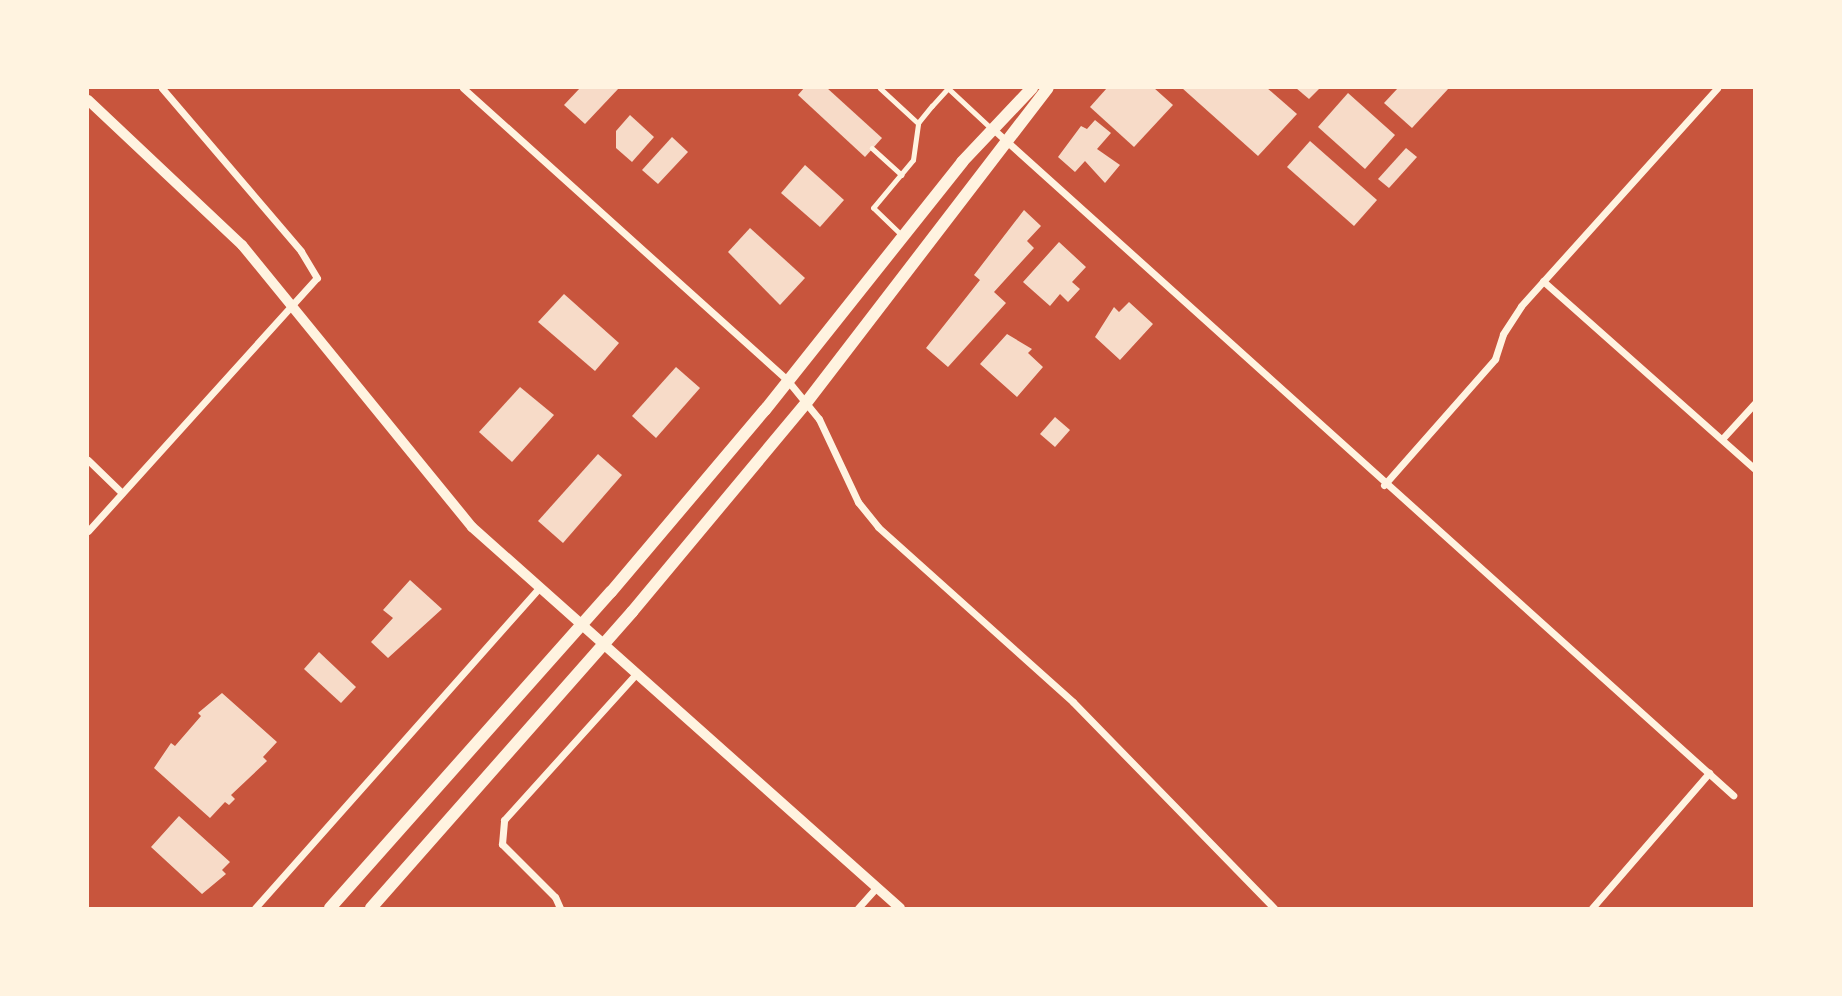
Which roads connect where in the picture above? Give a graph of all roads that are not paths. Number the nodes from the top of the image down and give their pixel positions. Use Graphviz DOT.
graph roads {
  1 [pos="162,88"];
  2 [pos="463,88"];
  3 [pos="880,88"];
  4 [pos="1032,88"];
  5 [pos="1048,88"];
  6 [pos="1717,88"];
  7 [pos="88,100"];
  8 [pos="918,122"];
  9 [pos="993,130"];
  10 [pos="1006,142"];
  11 [pos="872,149"];
  12 [pos="902,175"];
  13 [pos="903,237"];
  14 [pos="1543,281"];
  15 [pos="291,308"];
  16 [pos="788,381"];
  17 [pos="806,403"];
  18 [pos="1755,403"];
  19 [pos="1722,439"];
  20 [pos="88,460"];
  21 [pos="1755,469"];
  22 [pos="1384,485"];
  23 [pos="122,493"];
  24 [pos="88,531"];
  25 [pos="540,587"];
  26 [pos="582,624"];
  27 [pos="604,644"];
  28 [pos="637,673"];
  29 [pos="1709,774"];
  30 [pos="1733,795"];
  31 [pos="876,888"];
  32 [pos="255,908"];
  33 [pos="330,908"];
  34 [pos="371,908"];
  35 [pos="560,908"];
  36 [pos="858,908"];
  37 [pos="900,908"];
  38 [pos="1274,908"];
  39 [pos="1592,908"];
  1 -- 15 [label="street"];
  2 -- 16 [label="street"];
  3 -- 8 [label="lane"];
  4 -- 9 [label="main road"];
  5 -- 10 [label="main road"];
  6 -- 14 [label="street"];
  7 -- 15 [label="street"];
  8 -- 9 [label="lane"];
  8 -- 12 [label="lane"];
  9 -- 10 [label="street"];
  9 -- 13 [label="main road"];
  10 -- 17 [label="main road"];
  10 -- 22 [label="street"];
  11 -- 12 [label="lane"];
  12 -- 13 [label="lane"];
  13 -- 16 [label="main road"];
  14 -- 19 [label="street"];
  14 -- 22 [label="street"];
  15 -- 23 [label="street"];
  15 -- 25 [label="street"];
  16 -- 17 [label="street"];
  16 -- 26 [label="main road"];
  17 -- 27 [label="main road"];
  17 -- 38 [label="street"];
  18 -- 19 [label="street"];
  19 -- 21 [label="street"];
  20 -- 23 [label="street"];
  22 -- 29 [label="street"];
  23 -- 24 [label="street"];
  25 -- 26 [label="street"];
  25 -- 32 [label="street"];
  26 -- 27 [label="street"];
  26 -- 33 [label="main road"];
  27 -- 28 [label="street"];
  27 -- 34 [label="main road"];
  28 -- 31 [label="street"];
  28 -- 35 [label="street"];
  29 -- 30 [label="street"];
  29 -- 39 [label="street"];
  31 -- 36 [label="street"];
  31 -- 37 [label="street"];
}
